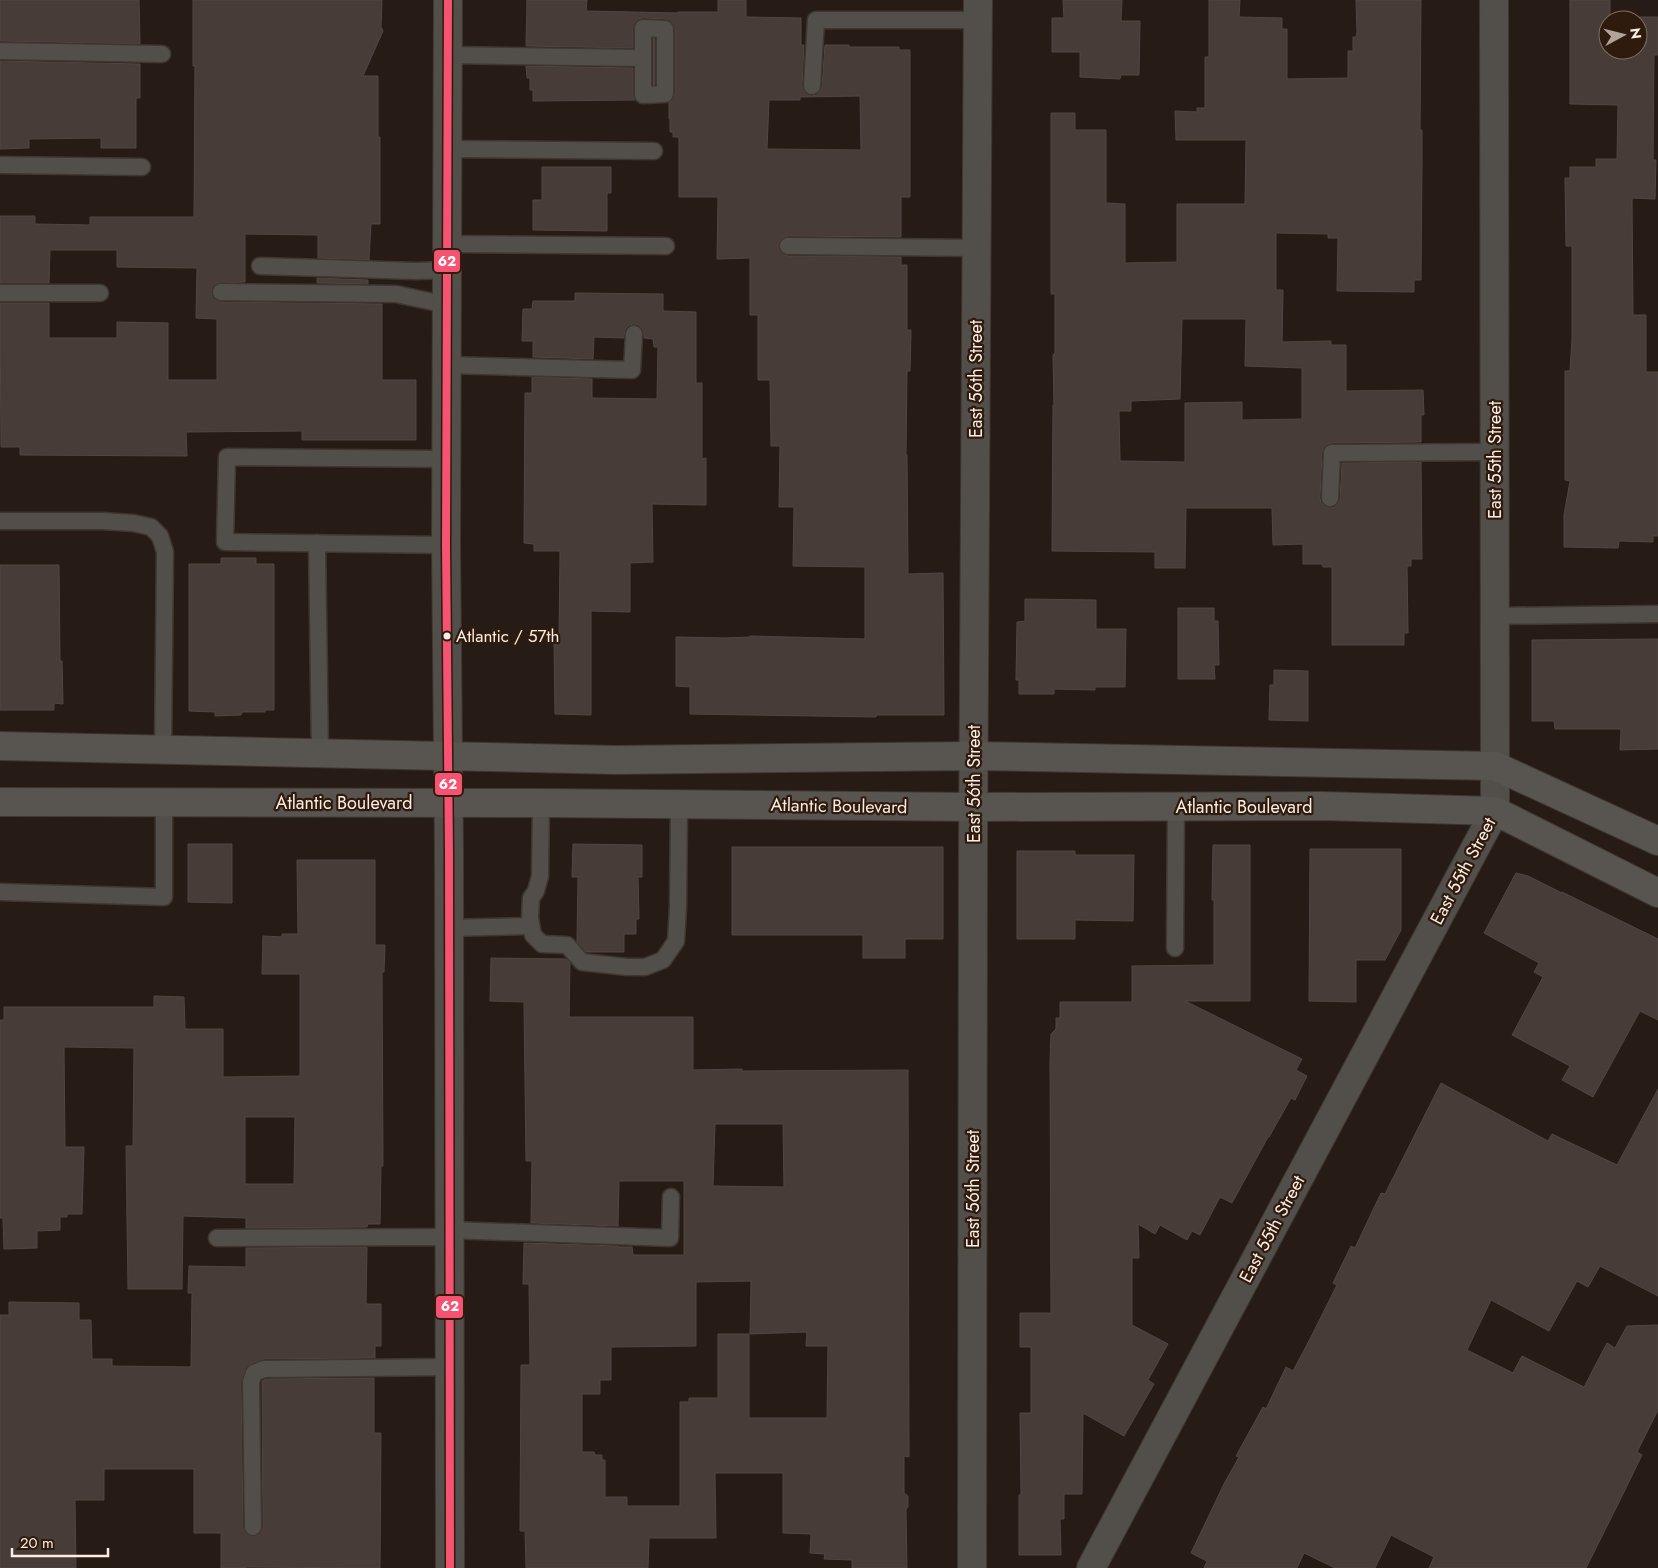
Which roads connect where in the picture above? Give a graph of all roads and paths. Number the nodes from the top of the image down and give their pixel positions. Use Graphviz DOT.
graph roads {
  1 [pos="448,0"];
  2 [pos="1494,0"];
  3 [pos="978,10"];
  4 [pos="0,51"];
  5 [pos="162,54"];
  6 [pos="448,55"];
  7 [pos="643,58"];
  8 [pos="812,86"];
  9 [pos="447,150"];
  10 [pos="654,150"];
  11 [pos="0,165"];
  12 [pos="142,167"];
  13 [pos="666,246"];
  14 [pos="788,246"];
  15 [pos="977,248"];
  16 [pos="447,257"];
  17 [pos="260,266"];
  18 [pos="0,292"];
  19 [pos="221,292"];
  20 [pos="100,293"];
  21 [pos="446,305"];
  22 [pos="634,334"];
  23 [pos="446,365"];
  24 [pos="1495,452"];
  25 [pos="446,460"];
  26 [pos="1330,498"];
  27 [pos="0,521"];
  28 [pos="317,543"];
  29 [pos="446,545"];
  30 [pos="1658,614"];
  31 [pos="1495,616"];
  32 [pos="0,746"];
  33 [pos="163,751"];
  34 [pos="320,754"];
  35 [pos="974,756"];
  36 [pos="447,757"];
  37 [pos="1495,766"];
  38 [pos="0,802"];
  39 [pos="164,802"];
  40 [pos="449,803"];
  41 [pos="540,803"];
  42 [pos="679,804"];
  43 [pos="1176,807"];
  44 [pos="974,808"];
  45 [pos="1495,811"];
  46 [pos="1658,841"];
  47 [pos="0,892"];
  48 [pos="1658,893"];
  49 [pos="531,926"];
  50 [pos="449,928"];
  51 [pos="1175,948"];
  52 [pos="671,1198"];
  53 [pos="449,1233"];
  54 [pos="217,1238"];
  55 [pos="449,1367"];
  56 [pos="252,1527"];
  57 [pos="450,1568"];
  58 [pos="972,1568"];
  59 [pos="1091,1568"];
  1 -- 6 [label="street"];
  2 -- 24 [label="street, East 55th Street"];
  3 -- 8 [label="lane"];
  3 -- 15 [label="street, East 56th Street"];
  4 -- 5 [label="lane"];
  6 -- 7 [label="lane"];
  6 -- 9 [label="street"];
  9 -- 10 [label="lane"];
  9 -- 16 [label="street"];
  11 -- 12 [label="lane"];
  13 -- 16 [label="lane"];
  14 -- 15 [label="lane"];
  15 -- 35 [label="street, East 56th Street"];
  16 -- 17 [label="lane"];
  16 -- 21 [label="street"];
  18 -- 20 [label="lane"];
  19 -- 21 [label="lane"];
  21 -- 23 [label="street"];
  22 -- 23 [label="lane"];
  23 -- 25 [label="street"];
  24 -- 26 [label="lane"];
  24 -- 31 [label="street, East 55th Street"];
  25 -- 28 [label="lane"];
  25 -- 29 [label="street"];
  27 -- 33 [label="lane"];
  28 -- 29 [label="lane"];
  28 -- 34 [label="lane"];
  29 -- 36 [label="street"];
  30 -- 31 [label="lane"];
  31 -- 37 [label="street, East 55th Street"];
  32 -- 33 [label="main road"];
  33 -- 34 [label="main road"];
  34 -- 36 [label="main road"];
  35 -- 36 [label="main road"];
  35 -- 37 [label="main road"];
  35 -- 44 [label="street, East 56th Street"];
  36 -- 40 [label="street"];
  37 -- 45 [label="street, East 55th Street"];
  37 -- 46 [label="main road"];
  38 -- 39 [label="main road, Atlantic Boulevard"];
  39 -- 40 [label="main road, Atlantic Boulevard"];
  39 -- 47 [label="lane"];
  40 -- 41 [label="main road, Atlantic Boulevard"];
  40 -- 50 [label="street"];
  41 -- 42 [label="main road, Atlantic Boulevard"];
  41 -- 49 [label="lane"];
  42 -- 44 [label="main road, Atlantic Boulevard"];
  42 -- 49 [label="lane"];
  43 -- 44 [label="main road, Atlantic Boulevard"];
  43 -- 45 [label="main road, Atlantic Boulevard"];
  43 -- 51 [label="lane"];
  44 -- 58 [label="street, East 56th Street"];
  45 -- 48 [label="main road, Atlantic Boulevard"];
  45 -- 59 [label="street, East 55th Street"];
  49 -- 50 [label="lane"];
  50 -- 53 [label="street"];
  52 -- 53 [label="lane"];
  53 -- 54 [label="lane"];
  53 -- 55 [label="street"];
  55 -- 56 [label="lane"];
  55 -- 57 [label="street"];
}
